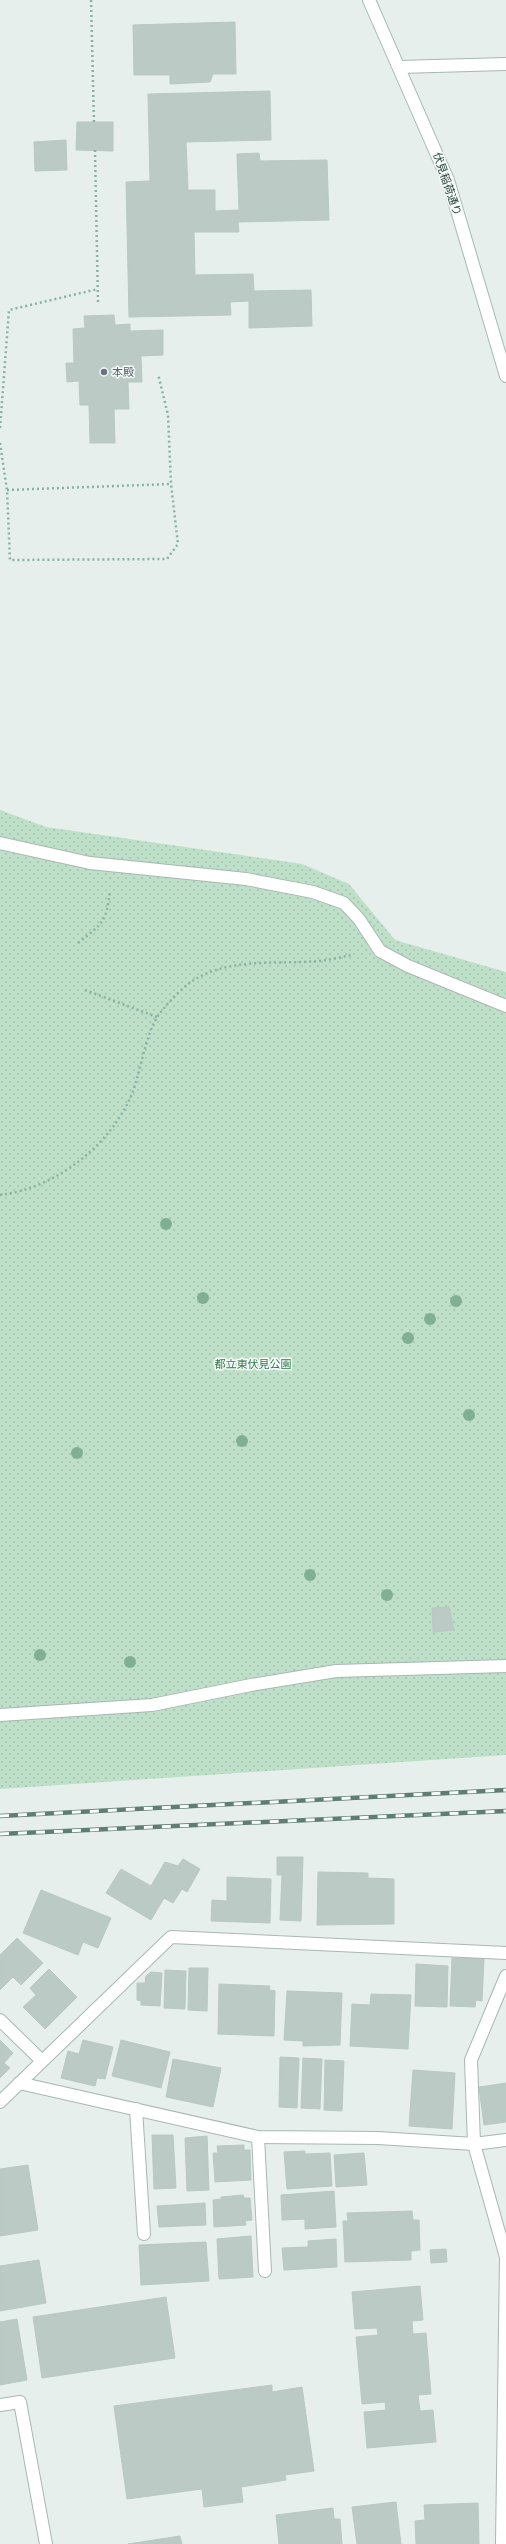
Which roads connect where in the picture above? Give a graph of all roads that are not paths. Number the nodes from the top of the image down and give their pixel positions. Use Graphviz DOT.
graph roads {
  1 [pos="369,0"];
  2 [pos="506,64"];
  3 [pos="400,67"];
  4 [pos="506,376"];
  5 [pos="0,843"];
  6 [pos="506,1006"];
  7 [pos="506,1666"];
  8 [pos="0,1715"];
  9 [pos="506,1953"];
  10 [pos="506,1976"];
  11 [pos="0,2020"];
  12 [pos="42,2061"];
  13 [pos="19,2083"];
  14 [pos="0,2102"];
  15 [pos="136,2109"];
  16 [pos="258,2137"];
  17 [pos="506,2140"];
  18 [pos="474,2144"];
  19 [pos="144,2234"];
  20 [pos="265,2271"];
  21 [pos="505,2350"];
  22 [pos="0,2405"];
  23 [pos="46,2544"];
  24 [pos="502,2544"];
  1 -- 3 [label="street, 伏見稲荷通り"];
  2 -- 3 [label="street"];
  3 -- 4 [label="street, 伏見稲荷通り"];
  5 -- 6 [label="street"];
  7 -- 8 [label="street"];
  9 -- 12 [label="street"];
  10 -- 18 [label="street"];
  11 -- 12 [label="street"];
  12 -- 13 [label="street"];
  13 -- 14 [label="street"];
  13 -- 15 [label="street"];
  15 -- 16 [label="street"];
  15 -- 19 [label="street"];
  16 -- 18 [label="street"];
  16 -- 20 [label="street"];
  17 -- 18 [label="street"];
  18 -- 21 [label="street"];
  21 -- 24 [label="street"];
  22 -- 23 [label="street"];
}
